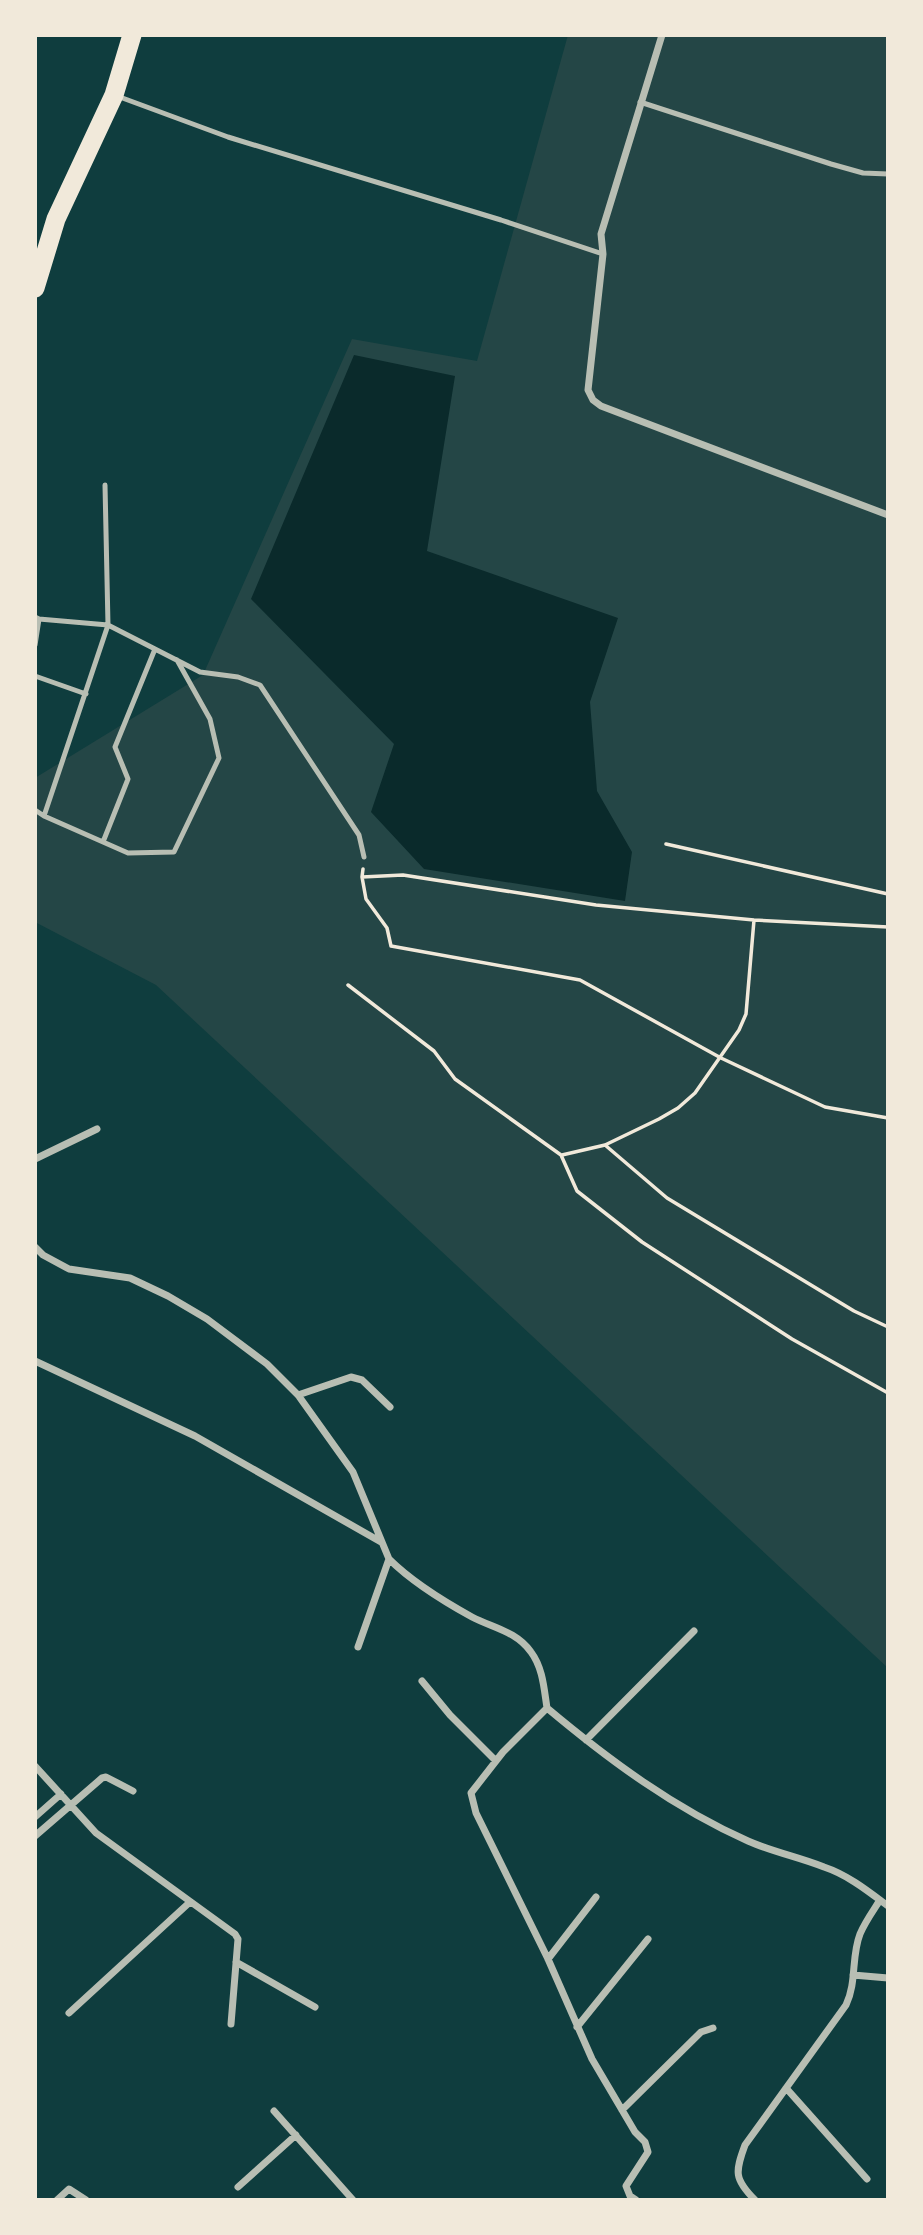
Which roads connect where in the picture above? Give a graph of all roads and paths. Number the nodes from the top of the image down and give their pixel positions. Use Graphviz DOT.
graph roads {
  1 [pos="132,35"];
  2 [pos="662,35"];
  3 [pos="114,95"];
  4 [pos="640,102"];
  5 [pos="888,174"];
  6 [pos="603,254"];
  7 [pos="35,288"];
  8 [pos="105,485"];
  9 [pos="888,515"];
  10 [pos="37,618"];
  11 [pos="108,625"];
  12 [pos="35,645"];
  13 [pos="155,649"];
  14 [pos="177,660"];
  15 [pos="35,676"];
  16 [pos="86,694"];
  17 [pos="35,810"];
  18 [pos="44,816"];
  19 [pos="103,842"];
  20 [pos="666,844"];
  21 [pos="364,857"];
  22 [pos="362,877"];
  23 [pos="888,894"];
  24 [pos="754,920"];
  25 [pos="888,927"];
  26 [pos="348,985"];
  27 [pos="721,1058"];
  28 [pos="888,1118"];
  29 [pos="97,1129"];
  30 [pos="605,1145"];
  31 [pos="561,1155"];
  32 [pos="35,1159"];
  33 [pos="35,1247"];
  34 [pos="888,1327"];
  35 [pos="35,1361"];
  36 [pos="888,1392"];
  37 [pos="298,1395"];
  38 [pos="390,1407"];
  39 [pos="382,1542"];
  40 [pos="388,1559"];
  41 [pos="694,1630"];
  42 [pos="358,1647"];
  43 [pos="422,1681"];
  44 [pos="547,1708"];
  45 [pos="586,1740"];
  46 [pos="496,1761"];
  47 [pos="35,1766"];
  48 [pos="133,1791"];
  49 [pos="61,1794"];
  50 [pos="70,1804"];
  51 [pos="35,1817"];
  52 [pos="35,1836"];
  53 [pos="596,1897"];
  54 [pos="880,1900"];
  55 [pos="190,1902"];
  56 [pos="888,1906"];
  57 [pos="648,1939"];
  58 [pos="548,1959"];
  59 [pos="236,1962"];
  60 [pos="853,1975"];
  61 [pos="888,1978"];
  62 [pos="315,2007"];
  63 [pos="69,2013"];
  64 [pos="231,2024"];
  65 [pos="577,2027"];
  66 [pos="713,2028"];
  67 [pos="786,2088"];
  68 [pos="622,2110"];
  69 [pos="274,2111"];
  70 [pos="296,2136"];
  71 [pos="867,2179"];
  72 [pos="237,2187"];
  73 [pos="57,2200"];
  74 [pos="86,2200"];
  75 [pos="353,2200"];
  76 [pos="636,2200"];
  77 [pos="755,2200"];
  1 -- 3 [label="highway"];
  2 -- 4 [label="street"];
  3 -- 6 [label="lane"];
  3 -- 7 [label="highway"];
  4 -- 5 [label="lane"];
  4 -- 6 [label="street"];
  6 -- 9 [label="street"];
  8 -- 11 [label="lane"];
  10 -- 11 [label="lane"];
  10 -- 12 [label="lane"];
  11 -- 13 [label="lane"];
  11 -- 16 [label="lane"];
  13 -- 14 [label="lane"];
  13 -- 19 [label="lane"];
  14 -- 19 [label="lane"];
  14 -- 21 [label="lane"];
  15 -- 16 [label="lane"];
  16 -- 18 [label="lane"];
  17 -- 18 [label="lane"];
  18 -- 19 [label="lane"];
  20 -- 23 [label="path"];
  21 -- 22 [label="path"];
  22 -- 24 [label="path"];
  22 -- 27 [label="path"];
  24 -- 25 [label="path"];
  24 -- 27 [label="path"];
  26 -- 31 [label="path"];
  27 -- 28 [label="path"];
  27 -- 30 [label="path"];
  29 -- 32 [label="street"];
  30 -- 31 [label="path"];
  30 -- 34 [label="path"];
  31 -- 36 [label="path"];
  33 -- 37 [label="street"];
  35 -- 39 [label="street"];
  37 -- 38 [label="street"];
  37 -- 39 [label="street"];
  39 -- 40 [label="street"];
  40 -- 42 [label="street"];
  40 -- 44 [label="street"];
  41 -- 45 [label="street"];
  43 -- 46 [label="street"];
  44 -- 45 [label="street"];
  44 -- 46 [label="street"];
  45 -- 54 [label="street"];
  46 -- 58 [label="street"];
  47 -- 49 [label="street"];
  48 -- 50 [label="street"];
  49 -- 50 [label="street"];
  49 -- 51 [label="street"];
  50 -- 52 [label="street"];
  50 -- 55 [label="street"];
  53 -- 58 [label="street"];
  54 -- 56 [label="street"];
  54 -- 60 [label="street"];
  55 -- 59 [label="street"];
  55 -- 63 [label="street"];
  57 -- 65 [label="street"];
  58 -- 65 [label="street"];
  59 -- 62 [label="street"];
  59 -- 64 [label="street"];
  60 -- 61 [label="street"];
  60 -- 67 [label="street"];
  65 -- 68 [label="street"];
  66 -- 68 [label="street"];
  67 -- 71 [label="street"];
  67 -- 77 [label="street"];
  68 -- 76 [label="street"];
  69 -- 70 [label="street"];
  70 -- 72 [label="street"];
  70 -- 75 [label="street"];
  73 -- 74 [label="street"];
}
